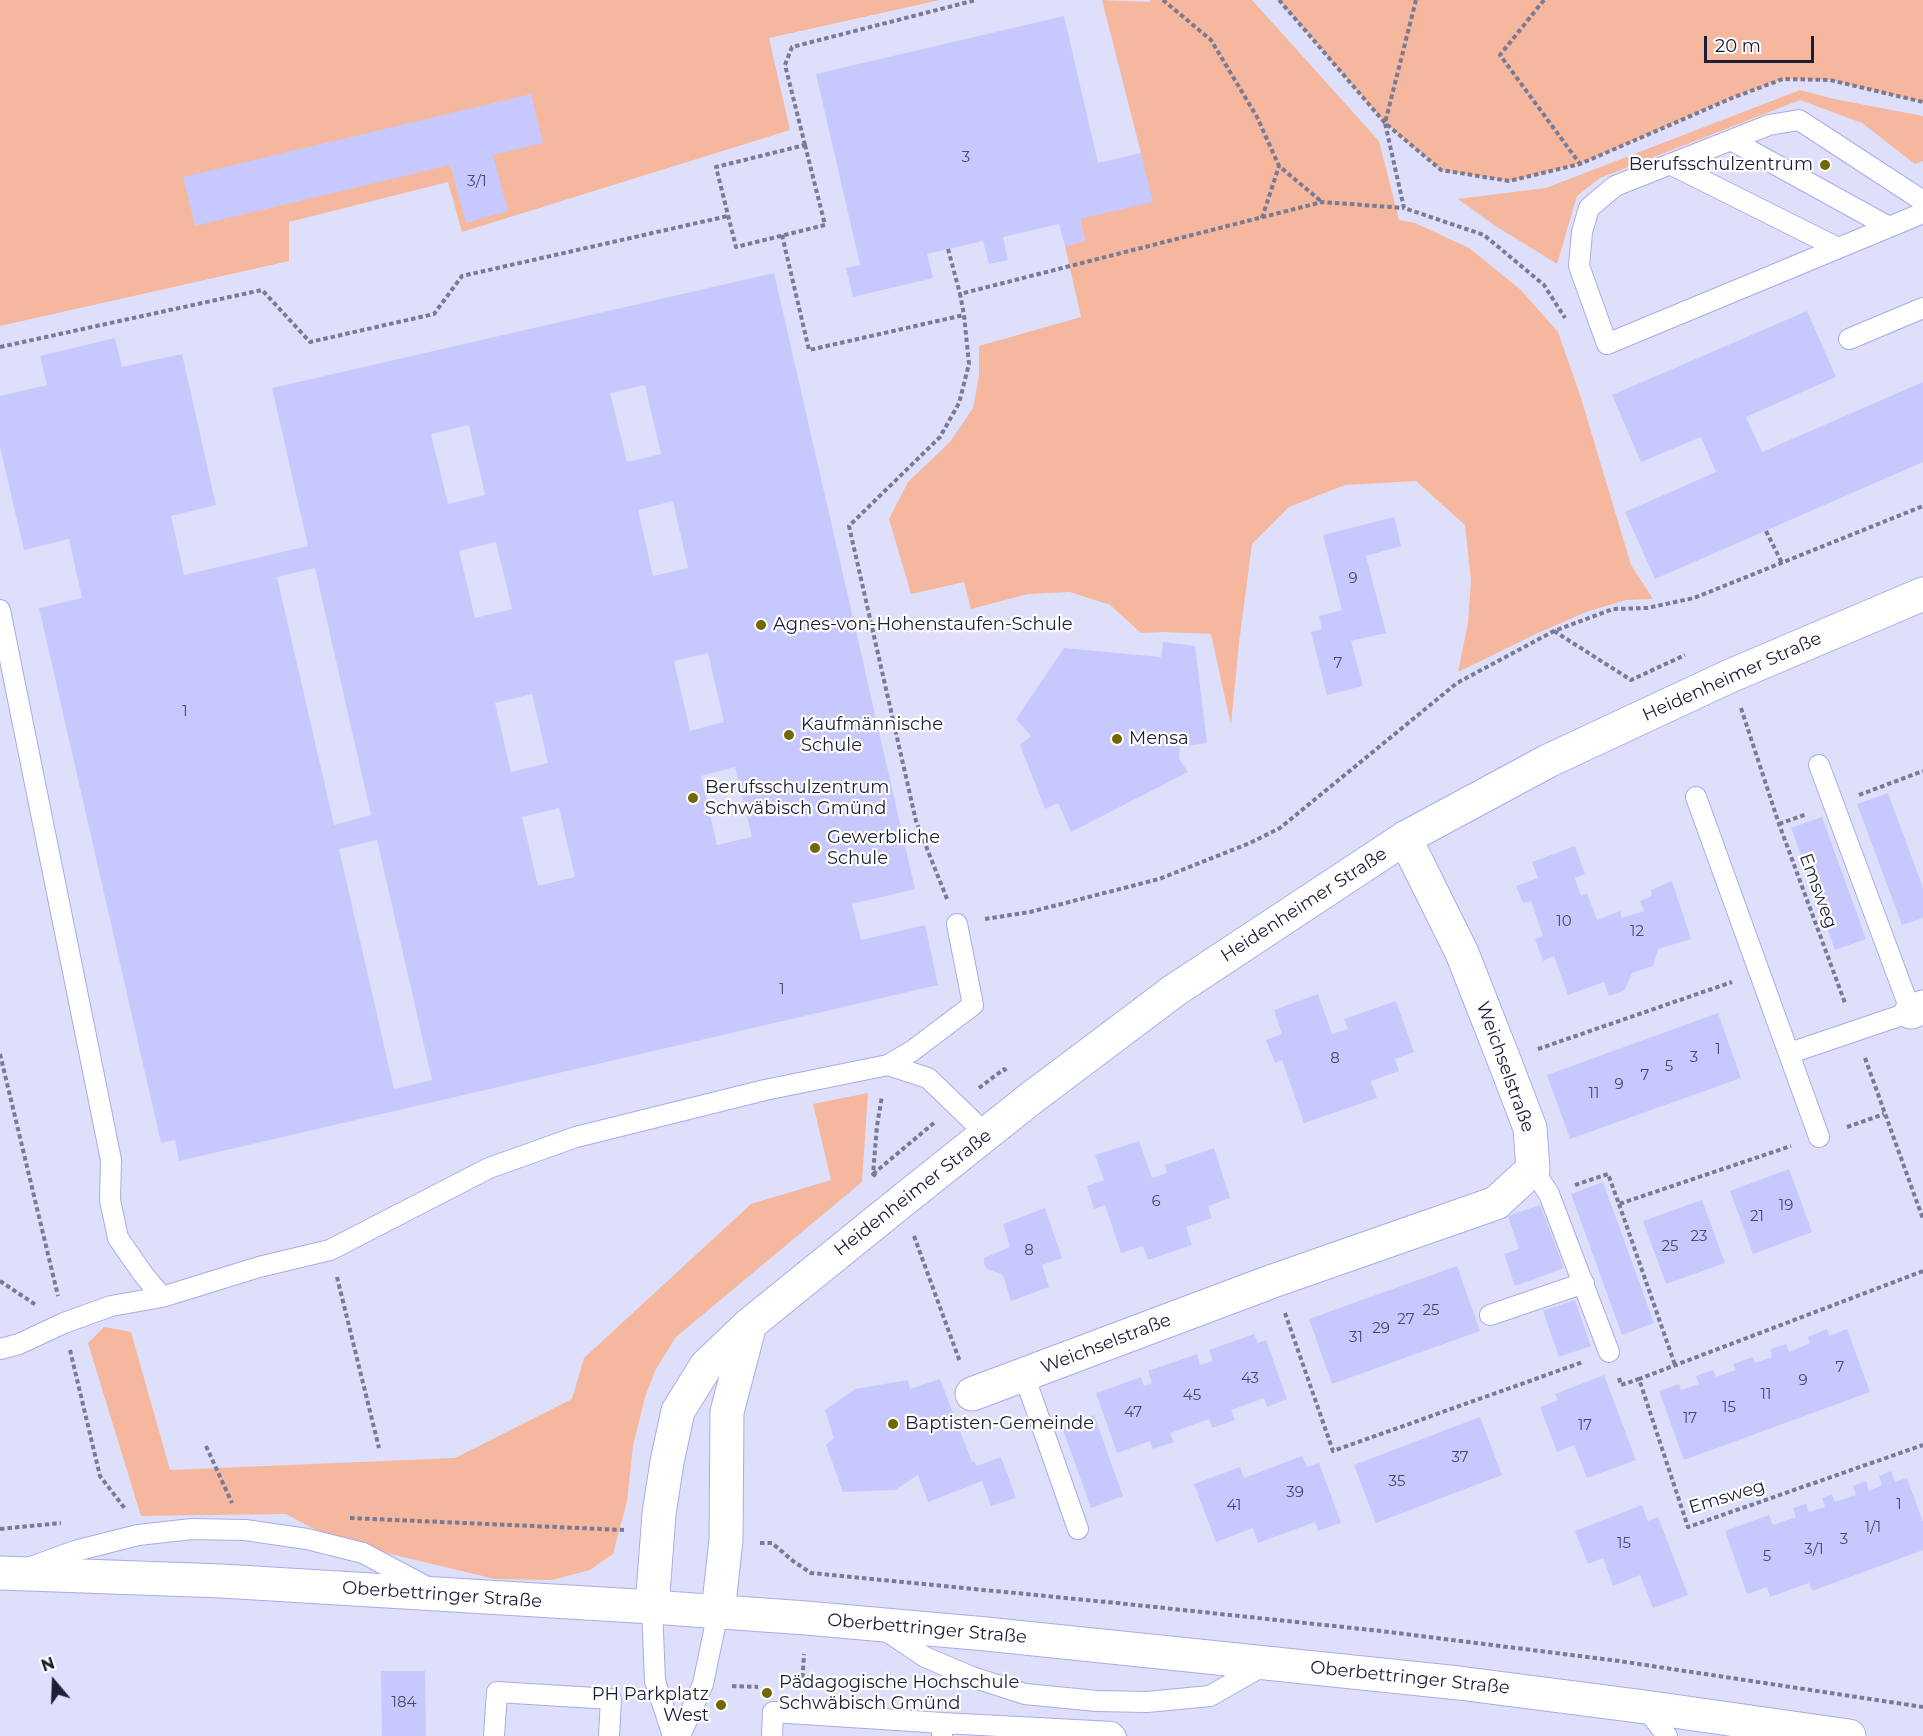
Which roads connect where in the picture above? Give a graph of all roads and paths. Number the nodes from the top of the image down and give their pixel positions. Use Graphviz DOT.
graph roads {
  1 [pos="976,0"];
  2 [pos="1163,0"];
  3 [pos="1279,0"];
  4 [pos="1416,0"];
  5 [pos="1544,0"];
  6 [pos="1923,102"];
  7 [pos="1385,123"];
  8 [pos="1731,140"];
  9 [pos="805,145"];
  10 [pos="1580,164"];
  11 [pos="1670,164"];
  12 [pos="1279,166"];
  13 [pos="1923,201"];
  14 [pos="1322,202"];
  15 [pos="1404,208"];
  16 [pos="1923,213"];
  17 [pos="728,216"];
  18 [pos="1262,218"];
  19 [pos="1889,227"];
  20 [pos="782,235"];
  21 [pos="1838,248"];
  22 [pos="948,249"];
  23 [pos="960,294"];
  24 [pos="1923,308"];
  25 [pos="964,315"];
  26 [pos="1849,339"];
  27 [pos="1607,344"];
  28 [pos="0,347"];
  29 [pos="1923,506"];
  30 [pos="1766,531"];
  31 [pos="1782,563"];
  32 [pos="1923,594"];
  33 [pos="0,610"];
  34 [pos="1554,631"];
  35 [pos="1693,651"];
  36 [pos="1730,676"];
  37 [pos="1819,765"];
  38 [pos="1696,797"];
  39 [pos="1405,838"];
  40 [pos="957,924"];
  41 [pos="1758,973"];
  42 [pos="1917,1009"];
  43 [pos="1856,1031"];
  44 [pos="1790,1053"];
  45 [pos="0,1054"];
  46 [pos="1504,1060"];
  47 [pos="888,1065"];
  48 [pos="1884,1114"];
  49 [pos="986,1134"];
  50 [pos="1819,1137"];
  51 [pos="1541,1182"];
  52 [pos="902,1201"];
  53 [pos="1619,1204"];
  54 [pos="1923,1218"];
  55 [pos="330,1250"];
  56 [pos="1923,1272"];
  57 [pos="0,1281"];
  58 [pos="1274,1281"];
  59 [pos="1584,1283"];
  60 [pos="162,1297"];
  61 [pos="1490,1316"];
  62 [pos="64,1323"];
  63 [pos="750,1324"];
  64 [pos="0,1349"];
  65 [pos="1610,1352"];
  66 [pos="1676,1365"];
  67 [pos="1024,1375"];
  68 [pos="1639,1379"];
  69 [pos="972,1394"];
  70 [pos="1923,1445"];
  71 [pos="206,1446"];
  72 [pos="379,1448"];
  73 [pos="350,1518"];
  74 [pos="72,1522"];
  75 [pos="0,1529"];
  76 [pos="1078,1529"];
  77 [pos="245,1530"];
  78 [pos="138,1534"];
  79 [pos="656,1535"];
  80 [pos="726,1540"];
  81 [pos="6,1573"];
  82 [pos="442,1594"];
  83 [pos="652,1607"];
  84 [pos="718,1612"];
  85 [pos="878,1625"];
  86 [pos="1268,1663"];
  87 [pos="1645,1707"];
  88 [pos="1923,1707"];
  89 [pos="856,1727"];
  90 [pos="943,1730"];
  91 [pos="1842,1735"];
  92 [pos="494,1736"];
  93 [pos="609,1736"];
  94 [pos="674,1736"];
  95 [pos="680,1736"];
  96 [pos="772,1736"];
  97 [pos="1116,1736"];
  98 [pos="1667,1736"];
  1 -- 9 [label="path"];
  2 -- 12 [label="path"];
  3 -- 7 [label="path"];
  4 -- 7 [label="path"];
  5 -- 10 [label="path"];
  6 -- 10 [label="path"];
  7 -- 10 [label="path"];
  7 -- 15 [label="path"];
  8 -- 11 [label="lane"];
  8 -- 13 [label="lane"];
  8 -- 19 [label="lane"];
  9 -- 17 [label="path"];
  9 -- 20 [label="path"];
  11 -- 21 [label="lane"];
  11 -- 27 [label="lane"];
  12 -- 14 [label="path"];
  12 -- 18 [label="path"];
  14 -- 15 [label="path"];
  14 -- 18 [label="path"];
  15 -- 27 [label="path"];
  16 -- 19 [label="lane"];
  17 -- 20 [label="path"];
  17 -- 28 [label="path"];
  18 -- 23 [label="path"];
  19 -- 21 [label="lane"];
  20 -- 25 [label="path"];
  21 -- 27 [label="lane"];
  22 -- 23 [label="path"];
  23 -- 25 [label="path"];
  24 -- 26 [label="lane"];
  25 -- 40 [label="path"];
  29 -- 31 [label="path"];
  30 -- 31 [label="path"];
  31 -- 34 [label="path"];
  32 -- 36 [label="street, Heidenheimer Straße"];
  33 -- 60 [label="lane"];
  34 -- 35 [label="path"];
  34 -- 40 [label="path"];
  36 -- 39 [label="street, Heidenheimer Straße"];
  36 -- 43 [label="path, Emsweg"];
  37 -- 42 [label="lane"];
  38 -- 41 [label="lane"];
  39 -- 46 [label="street, Weichselstraße"];
  39 -- 49 [label="street, Heidenheimer Straße"];
  40 -- 47 [label="lane"];
  41 -- 44 [label="lane"];
  41 -- 46 [label="path"];
  42 -- 43 [label="lane"];
  43 -- 44 [label="lane"];
  43 -- 48 [label="path, Emsweg"];
  44 -- 50 [label="lane"];
  45 -- 62 [label="path"];
  46 -- 51 [label="street, Weichselstraße"];
  47 -- 49 [label="lane"];
  47 -- 52 [label="path"];
  47 -- 55 [label="lane"];
  48 -- 50 [label="path"];
  48 -- 54 [label="path, Emsweg"];
  49 -- 52 [label="street, Heidenheimer Straße"];
  50 -- 53 [label="path"];
  51 -- 53 [label="path"];
  51 -- 58 [label="street, Weichselstraße"];
  51 -- 59 [label="lane"];
  52 -- 63 [label="street, Heidenheimer Straße"];
  52 -- 69 [label="path"];
  53 -- 66 [label="path"];
  55 -- 60 [label="lane"];
  55 -- 72 [label="path"];
  56 -- 66 [label="path"];
  57 -- 62 [label="path"];
  58 -- 65 [label="path"];
  58 -- 67 [label="street, Weichselstraße"];
  59 -- 61 [label="lane"];
  59 -- 65 [label="lane"];
  60 -- 62 [label="lane"];
  62 -- 64 [label="lane"];
  62 -- 78 [label="path"];
  63 -- 79 [label="street, Heidenheimer Straße"];
  63 -- 80 [label="street"];
  65 -- 68 [label="path"];
  66 -- 68 [label="path"];
  67 -- 69 [label="street, Weichselstraße"];
  67 -- 76 [label="lane"];
  68 -- 70 [label="path, Emsweg"];
  71 -- 77 [label="path"];
  73 -- 79 [label="path"];
  74 -- 75 [label="path"];
  77 -- 78 [label="lane"];
  77 -- 82 [label="lane"];
  78 -- 81 [label="lane"];
  79 -- 83 [label="street, Heidenheimer Straße"];
  80 -- 84 [label="street"];
  80 -- 88 [label="path"];
  81 -- 82 [label="street, Oberbettringer Straße"];
  82 -- 83 [label="street, Oberbettringer Straße"];
  83 -- 84 [label="street, Oberbettringer Straße"];
  83 -- 94 [label="lane"];
  84 -- 85 [label="street, Oberbettringer Straße"];
  84 -- 95 [label="lane"];
  85 -- 86 [label="street, Oberbettringer Straße"];
  85 -- 86 [label="lane"];
  86 -- 87 [label="street, Oberbettringer Straße"];
  87 -- 91 [label="street, Oberbettringer Straße"];
  87 -- 98 [label="lane"];
  89 -- 90 [label="lane"];
  89 -- 96 [label="lane"];
  90 -- 97 [label="lane"];
  92 -- 93 [label="lane"];
}
